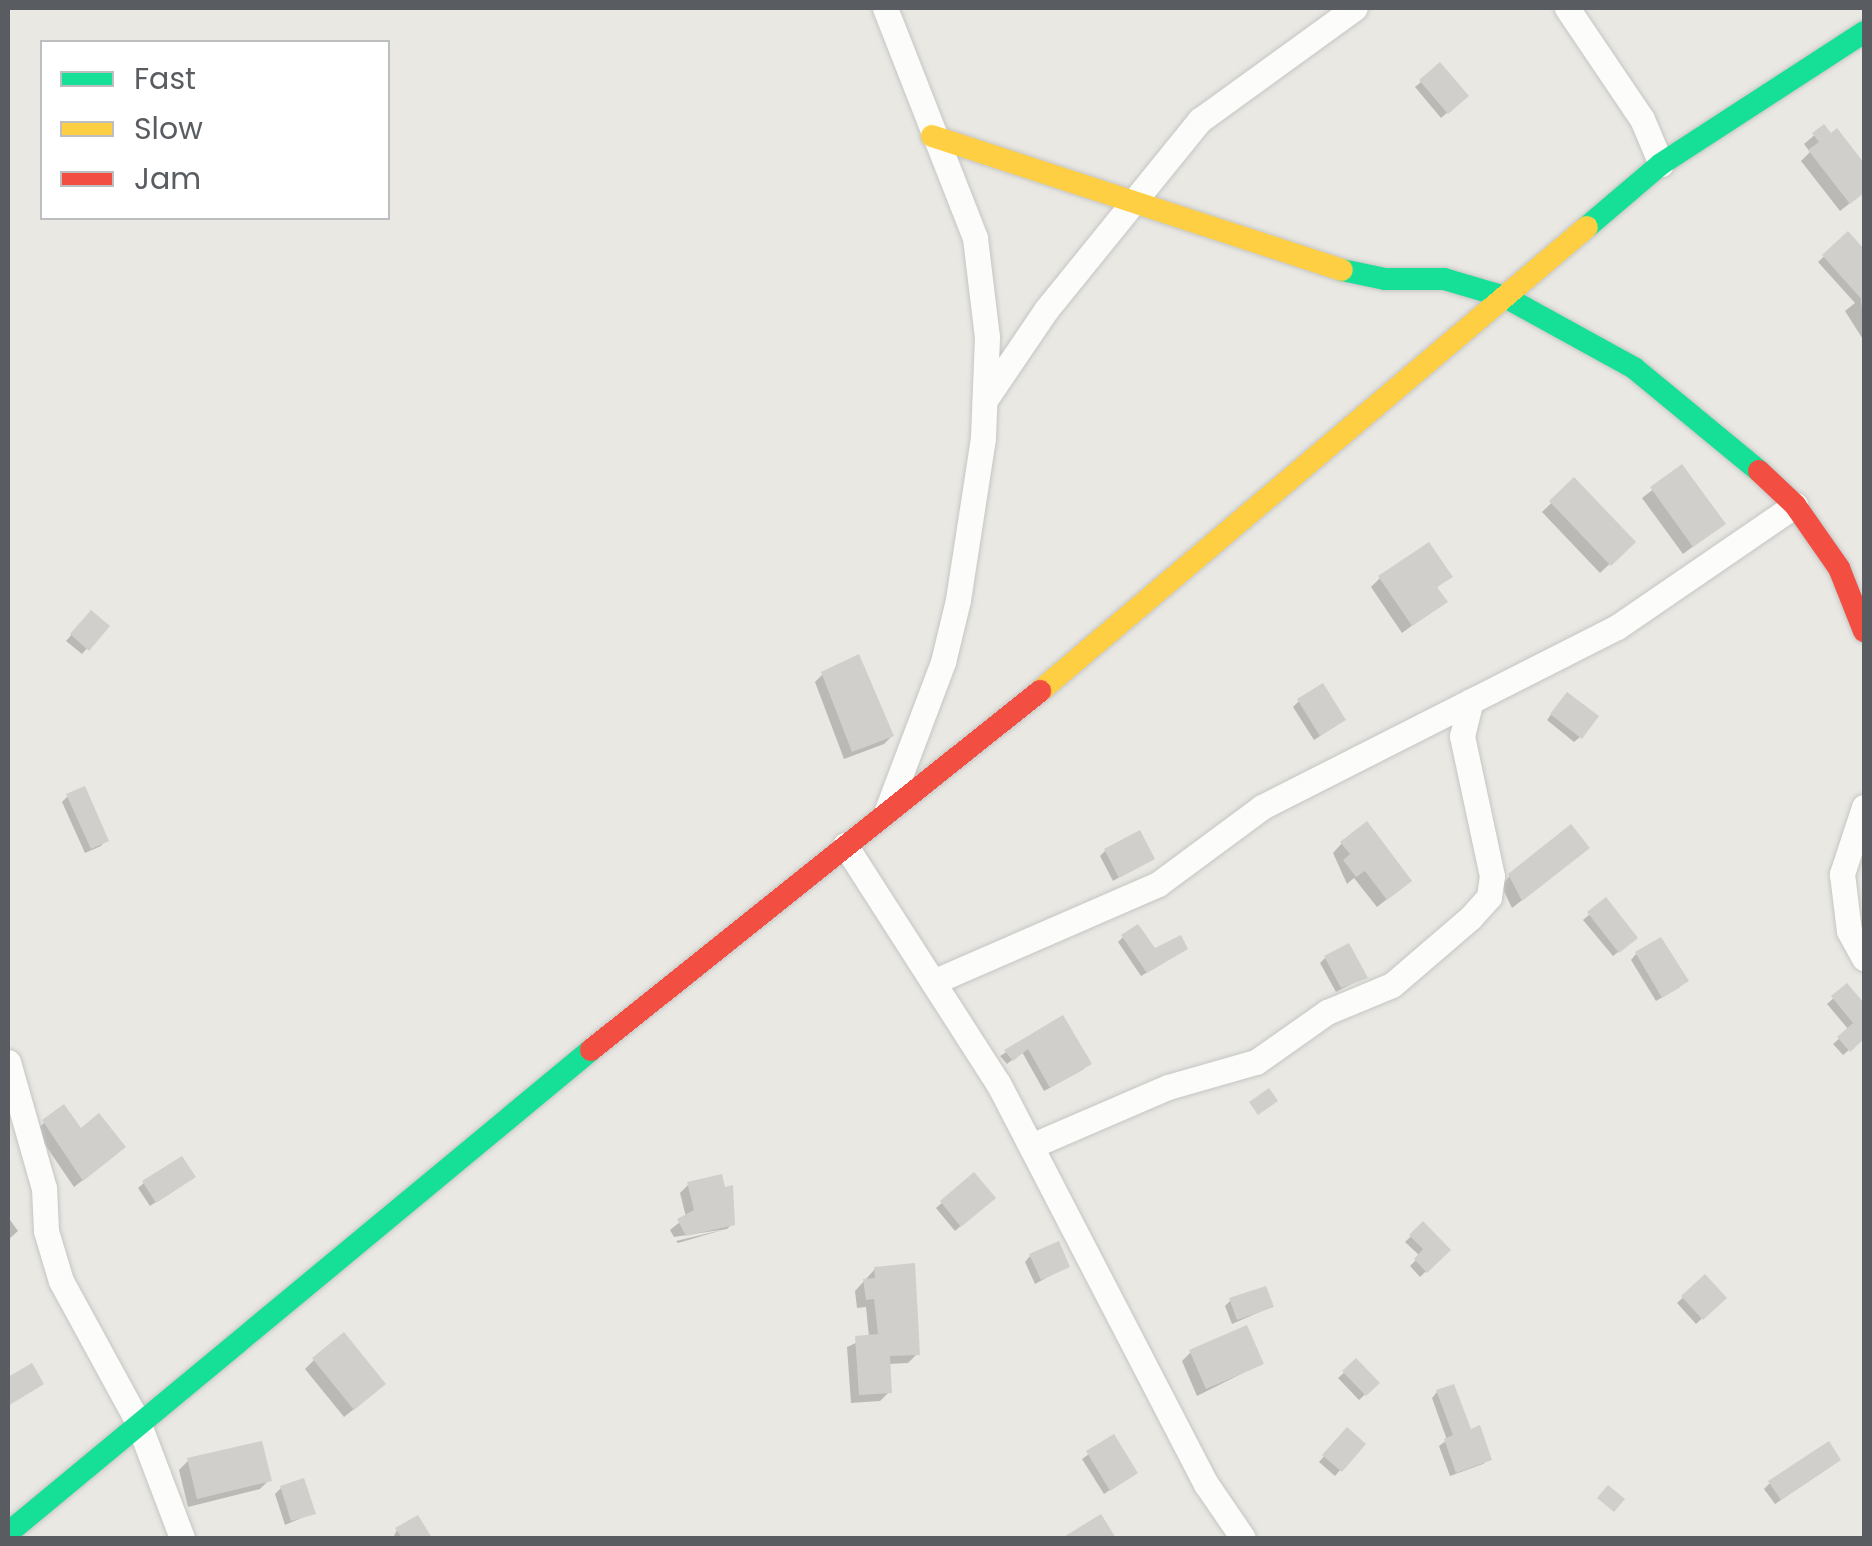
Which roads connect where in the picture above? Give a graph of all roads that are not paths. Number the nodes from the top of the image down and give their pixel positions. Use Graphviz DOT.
graph roads {
  1 [pos="885,8"];
  2 [pos="1355,8"];
  3 [pos="1566,8"];
  4 [pos="1864,32"];
  5 [pos="932,136"];
  6 [pos="1660,164"];
  7 [pos="1132,202"];
  8 [pos="1505,297"];
  9 [pos="985,400"];
  10 [pos="1795,505"];
  11 [pos="1864,631"];
  12 [pos="1470,701"];
  13 [pos="1864,807"];
  14 [pos="886,812"];
  15 [pos="845,845"];
  16 [pos="1864,958"];
  17 [pos="933,982"];
  18 [pos="8,1062"];
  19 [pos="1031,1146"];
  20 [pos="138,1422"];
  21 [pos="8,1533"];
  22 [pos="182,1538"];
  23 [pos="1243,1538"];
  1 -- 5 [label="street"];
  2 -- 7 [label="street"];
  3 -- 6 [label="street"];
  4 -- 6 [label="main road"];
  5 -- 7 [label="main road"];
  5 -- 9 [label="street"];
  6 -- 8 [label="main road"];
  7 -- 8 [label="main road"];
  7 -- 9 [label="street"];
  8 -- 10 [label="main road"];
  8 -- 14 [label="main road"];
  9 -- 14 [label="street"];
  10 -- 11 [label="main road"];
  10 -- 12 [label="street"];
  12 -- 17 [label="street"];
  12 -- 19 [label="street"];
  13 -- 16 [label="street"];
  14 -- 15 [label="main road"];
  15 -- 17 [label="street"];
  15 -- 20 [label="main road"];
  17 -- 19 [label="street"];
  18 -- 20 [label="street"];
  19 -- 23 [label="street"];
  20 -- 21 [label="main road"];
  20 -- 22 [label="street"];
}
